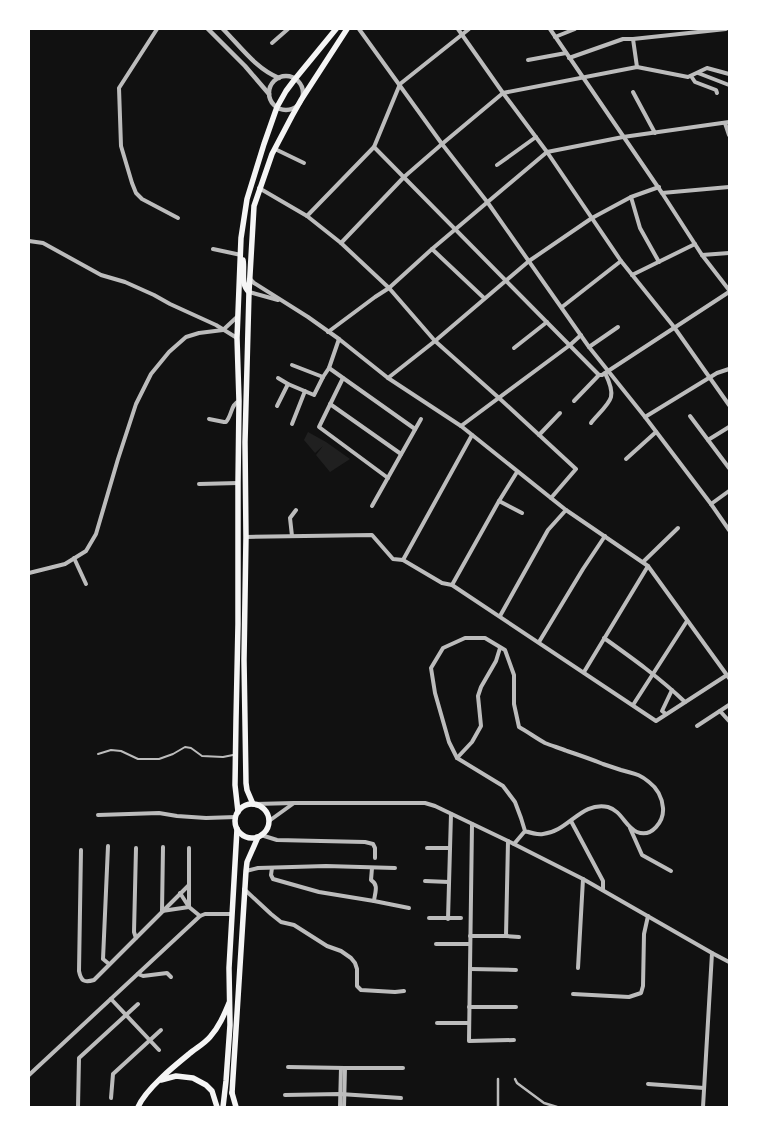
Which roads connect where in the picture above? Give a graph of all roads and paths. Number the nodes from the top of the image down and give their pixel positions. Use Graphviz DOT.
graph roads {
  1 [pos="156,29"];
  2 [pos="210,29"];
  3 [pos="223,29"];
  4 [pos="287,29"];
  5 [pos="336,29"];
  6 [pos="347,29"];
  7 [pos="359,29"];
  8 [pos="458,29"];
  9 [pos="469,29"];
  10 [pos="550,29"];
  11 [pos="575,29"];
  12 [pos="726,29"];
  13 [pos="462,34"];
  14 [pos="556,37"];
  15 [pos="633,39"];
  16 [pos="272,43"];
  17 [pos="566,53"];
  18 [pos="569,58"];
  19 [pos="528,60"];
  20 [pos="637,67"];
  21 [pos="698,73"];
  22 [pos="729,74"];
  23 [pos="691,76"];
  24 [pos="279,78"];
  25 [pos="583,78"];
  26 [pos="295,79"];
  27 [pos="400,84"];
  28 [pos="729,86"];
  29 [pos="633,92"];
  30 [pos="717,93"];
  31 [pos="269,94"];
  32 [pos="503,94"];
  33 [pos="300,100"];
  34 [pos="277,107"];
  35 [pos="727,123"];
  36 [pos="655,132"];
  37 [pos="729,136"];
  38 [pos="536,137"];
  39 [pos="623,137"];
  40 [pos="442,144"];
  41 [pos="374,147"];
  42 [pos="275,150"];
  43 [pos="548,152"];
  44 [pos="304,163"];
  45 [pos="497,165"];
  46 [pos="404,177"];
  47 [pos="729,187"];
  48 [pos="259,188"];
  49 [pos="659,188"];
  50 [pos="662,193"];
  51 [pos="631,197"];
  52 [pos="488,202"];
  53 [pos="307,216"];
  54 [pos="178,218"];
  55 [pos="592,218"];
  56 [pos="456,229"];
  57 [pos="29,240"];
  58 [pos="342,243"];
  59 [pos="695,244"];
  60 [pos="212,249"];
  61 [pos="432,250"];
  62 [pos="729,254"];
  63 [pos="241,255"];
  64 [pos="702,255"];
  65 [pos="529,261"];
  66 [pos="621,261"];
  67 [pos="659,262"];
  68 [pos="632,275"];
  69 [pos="250,279"];
  70 [pos="507,280"];
  71 [pos="389,288"];
  72 [pos="729,291"];
  73 [pos="249,292"];
  74 [pos="484,298"];
  75 [pos="285,302"];
  76 [pos="562,307"];
  77 [pos="237,318"];
  78 [pos="547,322"];
  79 [pos="618,327"];
  80 [pos="674,327"];
  81 [pos="222,330"];
  82 [pos="328,332"];
  83 [pos="581,335"];
  84 [pos="236,338"];
  85 [pos="339,339"];
  86 [pos="435,341"];
  87 [pos="570,345"];
  88 [pos="590,347"];
  89 [pos="514,348"];
  90 [pos="292,365"];
  91 [pos="329,368"];
  92 [pos="729,369"];
  93 [pos="607,372"];
  94 [pos="599,375"];
  95 [pos="323,377"];
  96 [pos="710,377"];
  97 [pos="278,378"];
  98 [pos="343,378"];
  99 [pos="388,378"];
  100 [pos="288,384"];
  101 [pos="305,391"];
  102 [pos="499,398"];
  103 [pos="239,401"];
  104 [pos="574,401"];
  105 [pos="330,404"];
  106 [pos="729,404"];
  107 [pos="277,406"];
  108 [pos="560,413"];
  109 [pos="690,416"];
  110 [pos="645,417"];
  111 [pos="209,419"];
  112 [pos="421,419"];
  113 [pos="591,423"];
  114 [pos="292,424"];
  115 [pos="461,426"];
  116 [pos="729,426"];
  117 [pos="415,429"];
  118 [pos="656,432"];
  119 [pos="472,435"];
  120 [pos="539,435"];
  121 [pos="708,440"];
  122 [pos="401,454"];
  123 [pos="626,459"];
  124 [pos="729,468"];
  125 [pos="517,472"];
  126 [pos="388,478"];
  127 [pos="238,483"];
  128 [pos="200,484"];
  129 [pos="729,491"];
  130 [pos="551,498"];
  131 [pos="499,501"];
  132 [pos="711,504"];
  133 [pos="372,506"];
  134 [pos="296,510"];
  135 [pos="566,510"];
  136 [pos="522,513"];
  137 [pos="678,528"];
  138 [pos="729,530"];
  139 [pos="292,536"];
  140 [pos="605,536"];
  141 [pos="246,537"];
  142 [pos="74,558"];
  143 [pos="403,560"];
  144 [pos="643,562"];
  145 [pos="648,566"];
  146 [pos="29,573"];
  147 [pos="86,584"];
  148 [pos="452,585"];
  149 [pos="500,616"];
  150 [pos="687,620"];
  151 [pos="604,638"];
  152 [pos="539,642"];
  153 [pos="500,648"];
  154 [pos="584,672"];
  155 [pos="653,674"];
  156 [pos="728,676"];
  157 [pos="672,690"];
  158 [pos="685,702"];
  159 [pos="633,705"];
  160 [pos="729,705"];
  161 [pos="720,711"];
  162 [pos="666,714"];
  163 [pos="729,721"];
  164 [pos="697,726"];
  165 [pos="98,754"];
  166 [pos="236,755"];
  167 [pos="457,758"];
  168 [pos="294,803"];
  169 [pos="254,804"];
  170 [pos="237,814"];
  171 [pos="451,814"];
  172 [pos="98,815"];
  173 [pos="269,821"];
  174 [pos="571,821"];
  175 [pos="472,824"];
  176 [pos="629,826"];
  177 [pos="237,829"];
  178 [pos="524,831"];
  179 [pos="259,836"];
  180 [pos="508,841"];
  181 [pos="514,844"];
  182 [pos="108,846"];
  183 [pos="163,847"];
  184 [pos="136,848"];
  185 [pos="188,848"];
  186 [pos="427,848"];
  187 [pos="450,848"];
  188 [pos="81,850"];
  189 [pos="375,858"];
  190 [pos="272,868"];
  191 [pos="372,868"];
  192 [pos="395,868"];
  193 [pos="246,871"];
  194 [pos="671,871"];
  195 [pos="583,879"];
  196 [pos="425,881"];
  197 [pos="449,882"];
  198 [pos="190,885"];
  199 [pos="244,889"];
  200 [pos="603,890"];
  201 [pos="180,894"];
  202 [pos="374,901"];
  203 [pos="189,907"];
  204 [pos="409,908"];
  205 [pos="162,911"];
  206 [pos="232,914"];
  207 [pos="200,916"];
  208 [pos="648,916"];
  209 [pos="430,918"];
  210 [pos="461,918"];
  211 [pos="448,919"];
  212 [pos="470,936"];
  213 [pos="506,936"];
  214 [pos="519,937"];
  215 [pos="136,938"];
  216 [pos="436,944"];
  217 [pos="470,944"];
  218 [pos="712,953"];
  219 [pos="729,962"];
  220 [pos="109,964"];
  221 [pos="578,968"];
  222 [pos="470,969"];
  223 [pos="516,970"];
  224 [pos="138,974"];
  225 [pos="171,977"];
  226 [pos="404,991"];
  227 [pos="573,994"];
  228 [pos="111,999"];
  229 [pos="229,1003"];
  230 [pos="138,1004"];
  231 [pos="469,1007"];
  232 [pos="516,1007"];
  233 [pos="126,1016"];
  234 [pos="437,1023"];
  235 [pos="469,1023"];
  236 [pos="162,1030"];
  237 [pos="514,1040"];
  238 [pos="150,1041"];
  239 [pos="159,1050"];
  240 [pos="288,1067"];
  241 [pos="343,1068"];
  242 [pos="403,1068"];
  243 [pos="29,1075"];
  244 [pos="498,1079"];
  245 [pos="514,1079"];
  246 [pos="159,1080"];
  247 [pos="648,1084"];
  248 [pos="704,1088"];
  249 [pos="232,1093"];
  250 [pos="285,1095"];
  251 [pos="342,1095"];
  252 [pos="111,1098"];
  253 [pos="401,1098"];
  254 [pos="78,1107"];
  255 [pos="138,1107"];
  256 [pos="217,1107"];
  257 [pos="223,1107"];
  258 [pos="230,1107"];
  259 [pos="236,1107"];
  260 [pos="340,1107"];
  261 [pos="344,1107"];
  262 [pos="498,1107"];
  263 [pos="557,1107"];
  264 [pos="703,1107"];
  1 -- 54 [label="street"];
  2 -- 31 [label="street"];
  3 -- 24 [label="street"];
  4 -- 16 [label="street"];
  5 -- 26 [label="main road"];
  6 -- 33 [label="main road"];
  7 -- 27 [label="street"];
  8 -- 13 [label="street"];
  9 -- 13 [label="street"];
  10 -- 14 [label="street"];
  11 -- 14 [label="street"];
  12 -- 15 [label="street"];
  13 -- 27 [label="street"];
  13 -- 32 [label="street"];
  14 -- 17 [label="street"];
  15 -- 18 [label="street"];
  15 -- 20 [label="street"];
  17 -- 18 [label="street"];
  17 -- 19 [label="street"];
  18 -- 25 [label="street"];
  20 -- 23 [label="street"];
  20 -- 25 [label="street"];
  21 -- 22 [label="street"];
  21 -- 23 [label="street"];
  21 -- 28 [label="street"];
  23 -- 30 [label="street"];
  24 -- 26 [label="street"];
  24 -- 31 [label="street"];
  25 -- 32 [label="street"];
  25 -- 39 [label="street"];
  26 -- 33 [label="street"];
  26 -- 34 [label="main road"];
  27 -- 40 [label="street"];
  27 -- 41 [label="street"];
  29 -- 36 [label="street"];
  31 -- 34 [label="street"];
  32 -- 38 [label="street"];
  32 -- 40 [label="street"];
  33 -- 34 [label="street"];
  33 -- 42 [label="main road"];
  34 -- 63 [label="main road"];
  35 -- 36 [label="street"];
  35 -- 37 [label="street"];
  36 -- 39 [label="street"];
  38 -- 43 [label="street"];
  38 -- 45 [label="street"];
  39 -- 43 [label="street"];
  39 -- 49 [label="street"];
  40 -- 46 [label="street"];
  40 -- 52 [label="street"];
  41 -- 46 [label="street"];
  41 -- 53 [label="street"];
  42 -- 44 [label="street"];
  42 -- 48 [label="main road"];
  43 -- 52 [label="street"];
  43 -- 55 [label="street"];
  46 -- 56 [label="street"];
  46 -- 58 [label="street"];
  47 -- 50 [label="street"];
  48 -- 53 [label="street"];
  48 -- 69 [label="main road"];
  49 -- 50 [label="street"];
  49 -- 51 [label="street"];
  50 -- 59 [label="street"];
  51 -- 55 [label="street"];
  51 -- 67 [label="street"];
  52 -- 56 [label="street"];
  52 -- 65 [label="street"];
  53 -- 58 [label="street"];
  55 -- 65 [label="street"];
  55 -- 66 [label="street"];
  56 -- 61 [label="street"];
  56 -- 70 [label="street"];
  57 -- 81 [label="street"];
  58 -- 71 [label="street"];
  59 -- 64 [label="street"];
  59 -- 67 [label="street"];
  60 -- 63 [label="street"];
  61 -- 71 [label="street"];
  61 -- 74 [label="street"];
  62 -- 64 [label="street"];
  63 -- 73 [label="main road"];
  63 -- 77 [label="main road"];
  64 -- 72 [label="street"];
  65 -- 70 [label="street"];
  65 -- 76 [label="street"];
  66 -- 68 [label="street"];
  66 -- 76 [label="street"];
  67 -- 68 [label="street"];
  68 -- 80 [label="street"];
  69 -- 73 [label="main road"];
  69 -- 75 [label="street"];
  70 -- 74 [label="street"];
  70 -- 78 [label="street"];
  71 -- 82 [label="street"];
  71 -- 86 [label="street"];
  72 -- 80 [label="street"];
  73 -- 75 [label="street"];
  73 -- 141 [label="main road"];
  74 -- 86 [label="street"];
  75 -- 82 [label="street"];
  76 -- 83 [label="street"];
  77 -- 81 [label="street"];
  77 -- 84 [label="main road"];
  78 -- 87 [label="street"];
  78 -- 89 [label="street"];
  79 -- 88 [label="street"];
  80 -- 93 [label="street"];
  80 -- 96 [label="street"];
  81 -- 84 [label="street"];
  81 -- 142 [label="street"];
  82 -- 85 [label="street"];
  83 -- 87 [label="street"];
  83 -- 88 [label="street"];
  84 -- 103 [label="main road"];
  85 -- 91 [label="street"];
  85 -- 99 [label="street"];
  86 -- 99 [label="street"];
  86 -- 102 [label="street"];
  87 -- 94 [label="street"];
  87 -- 102 [label="street"];
  88 -- 93 [label="street"];
  90 -- 95 [label="street"];
  91 -- 95 [label="street"];
  91 -- 98 [label="street"];
  92 -- 96 [label="street"];
  93 -- 94 [label="street"];
  93 -- 110 [label="street"];
  93 -- 113 [label="street"];
  94 -- 104 [label="street"];
  95 -- 101 [label="street"];
  96 -- 106 [label="street"];
  96 -- 110 [label="street"];
  97 -- 100 [label="street"];
  98 -- 105 [label="street"];
  98 -- 117 [label="street"];
  99 -- 115 [label="street"];
  100 -- 101 [label="street"];
  100 -- 107 [label="street"];
  101 -- 114 [label="street"];
  102 -- 115 [label="street"];
  102 -- 120 [label="street"];
  103 -- 111 [label="street"];
  103 -- 127 [label="main road"];
  105 -- 122 [label="street"];
  105 -- 126 [label="street"];
  108 -- 120 [label="street"];
  109 -- 121 [label="street"];
  110 -- 118 [label="street"];
  112 -- 117 [label="street"];
  115 -- 119 [label="street"];
  116 -- 121 [label="street"];
  117 -- 122 [label="street"];
  118 -- 123 [label="street"];
  118 -- 132 [label="street"];
  119 -- 125 [label="street"];
  119 -- 143 [label="street"];
  120 -- 130 [label="street"];
  121 -- 124 [label="street"];
  122 -- 126 [label="street"];
  125 -- 130 [label="street"];
  125 -- 131 [label="street"];
  126 -- 133 [label="street"];
  127 -- 128 [label="street"];
  127 -- 166 [label="main road"];
  129 -- 132 [label="street"];
  130 -- 135 [label="street"];
  131 -- 136 [label="street"];
  131 -- 148 [label="street"];
  132 -- 138 [label="street"];
  134 -- 139 [label="street"];
  135 -- 140 [label="street"];
  135 -- 149 [label="street"];
  137 -- 144 [label="street"];
  139 -- 141 [label="street"];
  139 -- 143 [label="street"];
  140 -- 144 [label="street"];
  140 -- 152 [label="street"];
  141 -- 169 [label="main road"];
  142 -- 146 [label="street"];
  142 -- 147 [label="street"];
  143 -- 148 [label="street"];
  144 -- 145 [label="street"];
  145 -- 150 [label="street"];
  145 -- 151 [label="street"];
  148 -- 149 [label="street"];
  149 -- 152 [label="street"];
  150 -- 155 [label="street"];
  150 -- 156 [label="street"];
  151 -- 154 [label="street"];
  151 -- 155 [label="street"];
  152 -- 154 [label="street"];
  153 -- 167 [label="street"];
  153 -- 167 [label="street"];
  153 -- 176 [label="street"];
  154 -- 159 [label="street"];
  155 -- 157 [label="street"];
  155 -- 159 [label="street"];
  156 -- 158 [label="street"];
  157 -- 158 [label="street"];
  157 -- 162 [label="street"];
  158 -- 162 [label="street"];
  159 -- 162 [label="street"];
  160 -- 161 [label="street"];
  161 -- 163 [label="street"];
  161 -- 164 [label="street"];
  165 -- 166 [label="lane"];
  166 -- 170 [label="main road"];
  167 -- 178 [label="street"];
  168 -- 169 [label="street"];
  168 -- 171 [label="street"];
  168 -- 173 [label="street"];
  169 -- 170 [label="main road"];
  169 -- 173 [label="main road"];
  170 -- 172 [label="street"];
  170 -- 177 [label="main road"];
  171 -- 175 [label="street"];
  171 -- 187 [label="street"];
  173 -- 179 [label="main road"];
  174 -- 176 [label="street"];
  174 -- 178 [label="street"];
  174 -- 200 [label="street"];
  175 -- 180 [label="street"];
  175 -- 212 [label="street"];
  176 -- 194 [label="street"];
  177 -- 179 [label="main road"];
  177 -- 206 [label="main road"];
  178 -- 181 [label="street"];
  179 -- 189 [label="street"];
  179 -- 193 [label="main road"];
  180 -- 181 [label="street"];
  180 -- 213 [label="street"];
  181 -- 195 [label="street"];
  182 -- 220 [label="street"];
  183 -- 205 [label="street"];
  184 -- 215 [label="street"];
  185 -- 198 [label="street"];
  186 -- 187 [label="street"];
  187 -- 197 [label="street"];
  188 -- 220 [label="street"];
  190 -- 191 [label="street"];
  190 -- 193 [label="street"];
  190 -- 202 [label="street"];
  191 -- 192 [label="street"];
  191 -- 202 [label="street"];
  193 -- 199 [label="main road"];
  195 -- 200 [label="street"];
  195 -- 221 [label="street"];
  196 -- 197 [label="street"];
  197 -- 211 [label="street"];
  198 -- 201 [label="street"];
  198 -- 203 [label="street"];
  199 -- 226 [label="street"];
  199 -- 249 [label="main road"];
  200 -- 208 [label="street"];
  201 -- 203 [label="street"];
  201 -- 205 [label="street"];
  202 -- 204 [label="street"];
  203 -- 205 [label="street"];
  203 -- 207 [label="street"];
  205 -- 215 [label="street"];
  206 -- 207 [label="street"];
  206 -- 229 [label="main road"];
  207 -- 224 [label="street"];
  208 -- 218 [label="street"];
  208 -- 227 [label="street"];
  209 -- 211 [label="street"];
  210 -- 211 [label="street"];
  212 -- 213 [label="street"];
  212 -- 217 [label="street"];
  213 -- 214 [label="street"];
  215 -- 220 [label="street"];
  216 -- 217 [label="street"];
  217 -- 222 [label="street"];
  218 -- 219 [label="street"];
  218 -- 248 [label="street"];
  222 -- 223 [label="street"];
  222 -- 231 [label="street"];
  224 -- 225 [label="street"];
  224 -- 228 [label="street"];
  228 -- 233 [label="street"];
  228 -- 243 [label="street"];
  229 -- 246 [label="main road"];
  229 -- 257 [label="main road"];
  230 -- 233 [label="street"];
  231 -- 232 [label="street"];
  231 -- 235 [label="street"];
  233 -- 238 [label="street"];
  233 -- 254 [label="street"];
  234 -- 235 [label="street"];
  235 -- 237 [label="street"];
  236 -- 238 [label="street"];
  238 -- 239 [label="street"];
  238 -- 252 [label="street"];
  240 -- 241 [label="street"];
  241 -- 242 [label="street"];
  241 -- 251 [label="street"];
  244 -- 262 [label="street"];
  245 -- 263 [label="street"];
  246 -- 255 [label="main road"];
  246 -- 256 [label="main road"];
  247 -- 248 [label="street"];
  248 -- 264 [label="street"];
  249 -- 258 [label="main road"];
  249 -- 259 [label="main road"];
  250 -- 251 [label="street"];
  251 -- 253 [label="street"];
  251 -- 260 [label="street"];
  251 -- 261 [label="street"];
}
